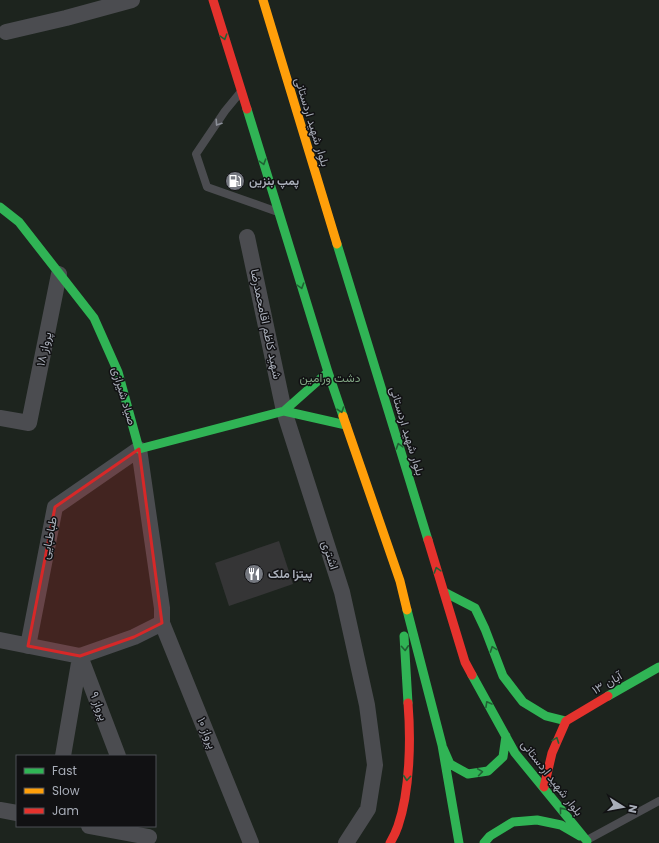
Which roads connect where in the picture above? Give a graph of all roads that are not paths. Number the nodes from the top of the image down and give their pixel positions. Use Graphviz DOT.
graph roads {
  1 [pos="132,0"];
  2 [pos="213,0"];
  3 [pos="263,0"];
  4 [pos="6,32"];
  5 [pos="241,91"];
  6 [pos="0,207"];
  7 [pos="278,212"];
  8 [pos="247,237"];
  9 [pos="59,274"];
  10 [pos="328,372"];
  11 [pos="284,411"];
  12 [pos="0,418"];
  13 [pos="346,425"];
  14 [pos="139,449"];
  15 [pos="400,581"];
  16 [pos="444,592"];
  17 [pos="162,623"];
  18 [pos="0,640"];
  19 [pos="28,646"];
  20 [pos="80,656"];
  21 [pos="659,667"];
  22 [pos="566,721"];
  23 [pos="506,736"];
  24 [pos="442,745"];
  25 [pos="63,755"];
  26 [pos="118,755"];
  27 [pos="544,787"];
  28 [pos="659,801"];
  29 [pos="0,810"];
  30 [pos="16,813"];
  31 [pos="96,827"];
  32 [pos="148,835"];
  33 [pos="588,842"];
  34 [pos="251,843"];
  35 [pos="346,843"];
  36 [pos="390,843"];
  37 [pos="459,843"];
  38 [pos="484,843"];
  1 -- 4 [label="street"];
  2 -- 5 [label="main road, one-way"];
  16 -- 3 [label="main road, بلوار شهید اردستانی, one-way"];
  5 -- 7 [label="main road, one-way"];
  5 -- 7 [label="lane, one-way"];
  6 -- 9 [label="main road, صیاد شیرازی"];
  7 -- 10 [label="main road, one-way"];
  8 -- 11 [label="street, شهید کاظم اقامحمدرضا"];
  9 -- 12 [label="street, پرواز ۱۸"];
  9 -- 14 [label="main road, صیاد شیرازی"];
  10 -- 11 [label="main road"];
  10 -- 13 [label="main road, one-way"];
  11 -- 13 [label="main road"];
  11 -- 14 [label="main road"];
  11 -- 35 [label="street, اشتری"];
  13 -- 15 [label="main road"];
  14 -- 17 [label="street, صیاد شیرازی"];
  14 -- 19 [label="street, طباطبایی"];
  15 -- 24 [label="main road"];
  15 -- 36 [label="main road, one-way"];
  22 -- 16 [label="main road, one-way"];
  23 -- 16 [label="main road, بلوار شهید اردستانی, one-way"];
  17 -- 20 [label="street"];
  17 -- 34 [label="street, پرواز ۱۰"];
  18 -- 19 [label="street"];
  19 -- 20 [label="street"];
  20 -- 25 [label="street"];
  20 -- 26 [label="street, پرواز ۹"];
  21 -- 22 [label="main road, ۱۳ آبان"];
  27 -- 22 [label="main road, one-way"];
  24 -- 23 [label="main road, one-way"];
  23 -- 27 [label="main road, بلوار شهید اردستانی"];
  24 -- 37 [label="main road"];
  33 -- 27 [label="main road, بلوار شهید اردستانی, one-way"];
  28 -- 33 [label="lane"];
  29 -- 30 [label="street"];
  31 -- 32 [label="street"];
  33 -- 38 [label="main road"];
}
